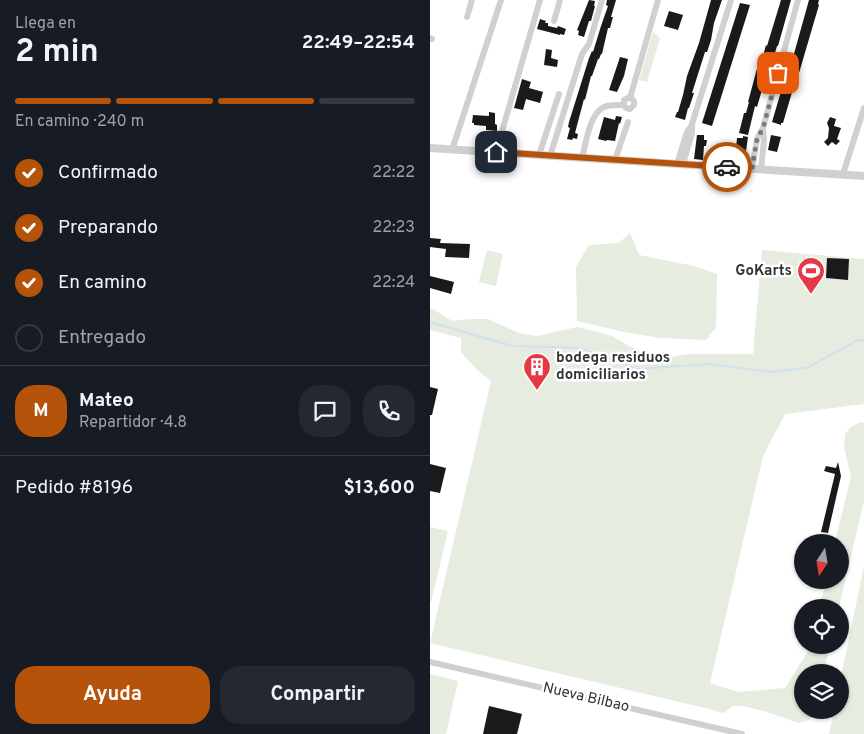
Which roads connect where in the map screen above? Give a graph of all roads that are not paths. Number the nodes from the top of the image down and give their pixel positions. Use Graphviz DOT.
graph roads {
  1 [pos="472,0"];
  2 [pos="501,0"];
  3 [pos="540,0"];
  4 [pos="560,0"];
  5 [pos="602,0"];
  6 [pos="658,0"];
  7 [pos="731,0"];
  8 [pos="798,0"];
  9 [pos="467,17"];
  10 [pos="554,21"];
  11 [pos="558,94"];
  12 [pos="864,108"];
  13 [pos="628,122"];
  14 [pos="763,128"];
  15 [pos="430,148"];
  16 [pos="452,150"];
  17 [pos="496,152"];
  18 [pos="539,155"];
  19 [pos="550,156"];
  20 [pos="582,158"];
  21 [pos="616,160"];
  22 [pos="680,164"];
  23 [pos="752,169"];
  24 [pos="761,169"];
  25 [pos="843,174"];
  26 [pos="864,176"];
  27 [pos="430,662"];
  28 [pos="742,734"];
  1 -- 9 [label="street"];
  2 -- 16 [label="street"];
  3 -- 17 [label="street"];
  4 -- 10 [label="street"];
  5 -- 19 [label="street"];
  6 -- 20 [label="street"];
  7 -- 22 [label="street"];
  8 -- 14 [label="street"];
  11 -- 18 [label="street"];
  12 -- 25 [label="street"];
  13 -- 21 [label="street"];
  14 -- 23 [label="street"];
  14 -- 24 [label="street"];
  15 -- 16 [label="street"];
  16 -- 17 [label="street"];
  17 -- 18 [label="street"];
  18 -- 19 [label="street"];
  19 -- 20 [label="street"];
  20 -- 21 [label="street"];
  21 -- 22 [label="street"];
  22 -- 23 [label="street"];
  23 -- 24 [label="street"];
  24 -- 25 [label="street"];
  25 -- 26 [label="street"];
  27 -- 28 [label="street, Nueva Bilbao"];
}
